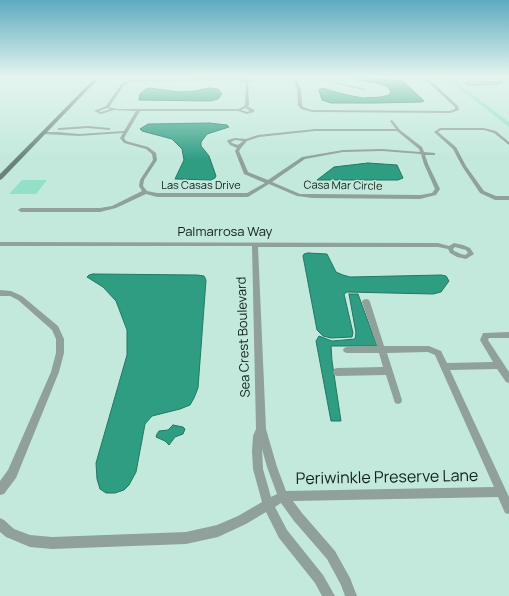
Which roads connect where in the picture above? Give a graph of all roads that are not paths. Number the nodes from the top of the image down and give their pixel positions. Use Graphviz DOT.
graph roads {
  1 [pos="71,105"];
  2 [pos="300,105"];
  3 [pos="455,105"];
  4 [pos="106,107"];
  5 [pos="246,107"];
  6 [pos="112,110"];
  7 [pos="238,110"];
  8 [pos="138,111"];
  9 [pos="392,121"];
  10 [pos="126,130"];
  11 [pos="398,130"];
  12 [pos="45,131"];
  13 [pos="246,140"];
  14 [pos="509,144"];
  15 [pos="239,146"];
  16 [pos="423,153"];
  17 [pos="433,154"];
  18 [pos="0,178"];
  19 [pos="268,183"];
  20 [pos="145,192"];
  21 [pos="509,198"];
  22 [pos="21,210"];
  23 [pos="0,244"];
  24 [pos="255,244"];
  25 [pos="450,248"];
  26 [pos="0,293"];
  27 [pos="366,302"];
  28 [pos="509,335"];
  29 [pos="347,350"];
  30 [pos="381,350"];
  31 [pos="499,365"];
  32 [pos="445,367"];
  33 [pos="388,371"];
  34 [pos="337,372"];
  35 [pos="509,379"];
  36 [pos="398,400"];
  37 [pos="261,429"];
  38 [pos="0,490"];
  39 [pos="501,492"];
  40 [pos="283,496"];
  41 [pos="268,505"];
  42 [pos="509,510"];
  43 [pos="0,524"];
  44 [pos="329,596"];
  45 [pos="351,596"];
  1 -- 12 [label="street"];
  2 -- 3 [label="street"];
  4 -- 6 [label="street"];
  4 -- 6 [label="street"];
  5 -- 7 [label="street"];
  5 -- 7 [label="street"];
  6 -- 8 [label="street"];
  7 -- 8 [label="street"];
  8 -- 10 [label="street"];
  9 -- 11 [label="street, Casa Mar Circle"];
  10 -- 12 [label="street"];
  10 -- 12 [label="street"];
  10 -- 20 [label="street, Las Casas Drive"];
  11 -- 13 [label="street"];
  11 -- 16 [label="street, Casa Mar Circle"];
  12 -- 18 [label="street"];
  13 -- 15 [label="street"];
  13 -- 15 [label="street, Casa Mar Circle"];
  14 -- 21 [label="street"];
  15 -- 19 [label="street, Casa Mar Circle"];
  16 -- 17 [label="street, Las Casas Drive"];
  16 -- 19 [label="street, Las Casas Drive"];
  16 -- 19 [label="street, Casa Mar Circle"];
  19 -- 20 [label="street, Las Casas Drive"];
  20 -- 22 [label="street"];
  23 -- 24 [label="street, Palmarrosa Way"];
  24 -- 25 [label="street, Palmarrosa Way"];
  24 -- 37 [label="street, Sea Crest Boulevard"];
  26 -- 38 [label="street"];
  27 -- 30 [label="street"];
  28 -- 31 [label="street"];
  29 -- 30 [label="street"];
  30 -- 32 [label="street"];
  30 -- 33 [label="street"];
  31 -- 32 [label="street"];
  31 -- 35 [label="street"];
  32 -- 39 [label="street"];
  33 -- 34 [label="street"];
  33 -- 36 [label="street"];
  37 -- 40 [label="street, Sea Crest Boulevard"];
  37 -- 41 [label="street, Sea Crest Boulevard"];
  39 -- 40 [label="street, Periwinkle Preserve Lane"];
  39 -- 42 [label="street"];
  40 -- 41 [label="street, Periwinkle Preserve Lane"];
  40 -- 45 [label="street, Sea Crest Boulevard"];
  41 -- 43 [label="street, Periwinkle Preserve Lane"];
  41 -- 44 [label="street, Sea Crest Boulevard"];
}
